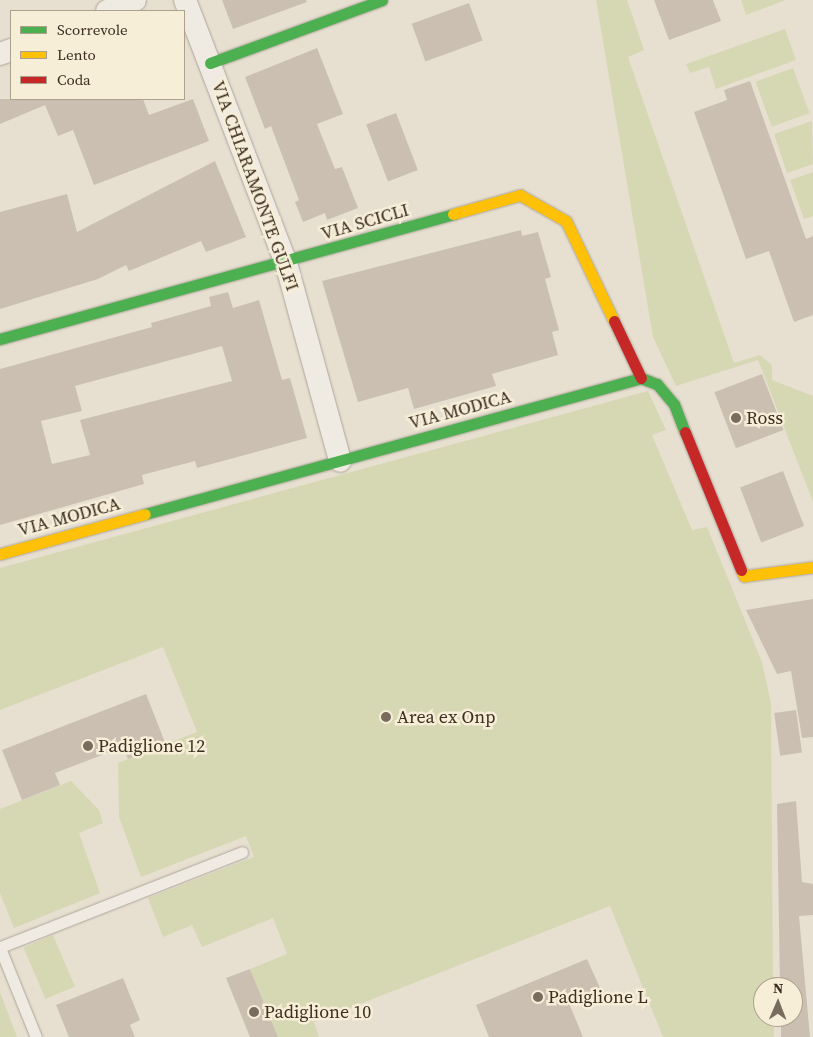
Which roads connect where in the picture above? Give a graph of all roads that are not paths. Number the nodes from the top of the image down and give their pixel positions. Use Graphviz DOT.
graph roads {
  1 [pos="135,0"];
  2 [pos="185,0"];
  3 [pos="382,0"];
  4 [pos="110,10"];
  5 [pos="210,62"];
  6 [pos="286,263"];
  7 [pos="0,339"];
  8 [pos="641,378"];
  9 [pos="340,461"];
  10 [pos="0,554"];
  11 [pos="813,567"];
  12 [pos="242,852"];
  13 [pos="0,947"];
  14 [pos="36,1037"];
  1 -- 4 [label="street"];
  2 -- 5 [label="street, VIA CHIARAMONTE GULFI"];
  3 -- 5 [label="street"];
  5 -- 6 [label="street, VIA CHIARAMONTE GULFI"];
  6 -- 7 [label="street, VIA SCICLI"];
  6 -- 8 [label="street, VIA SCICLI"];
  6 -- 9 [label="street, VIA CHIARAMONTE GULFI"];
  8 -- 9 [label="street, VIA MODICA"];
  8 -- 11 [label="street"];
  9 -- 10 [label="street, VIA MODICA"];
  12 -- 13 [label="lane"];
  13 -- 14 [label="lane"];
}
